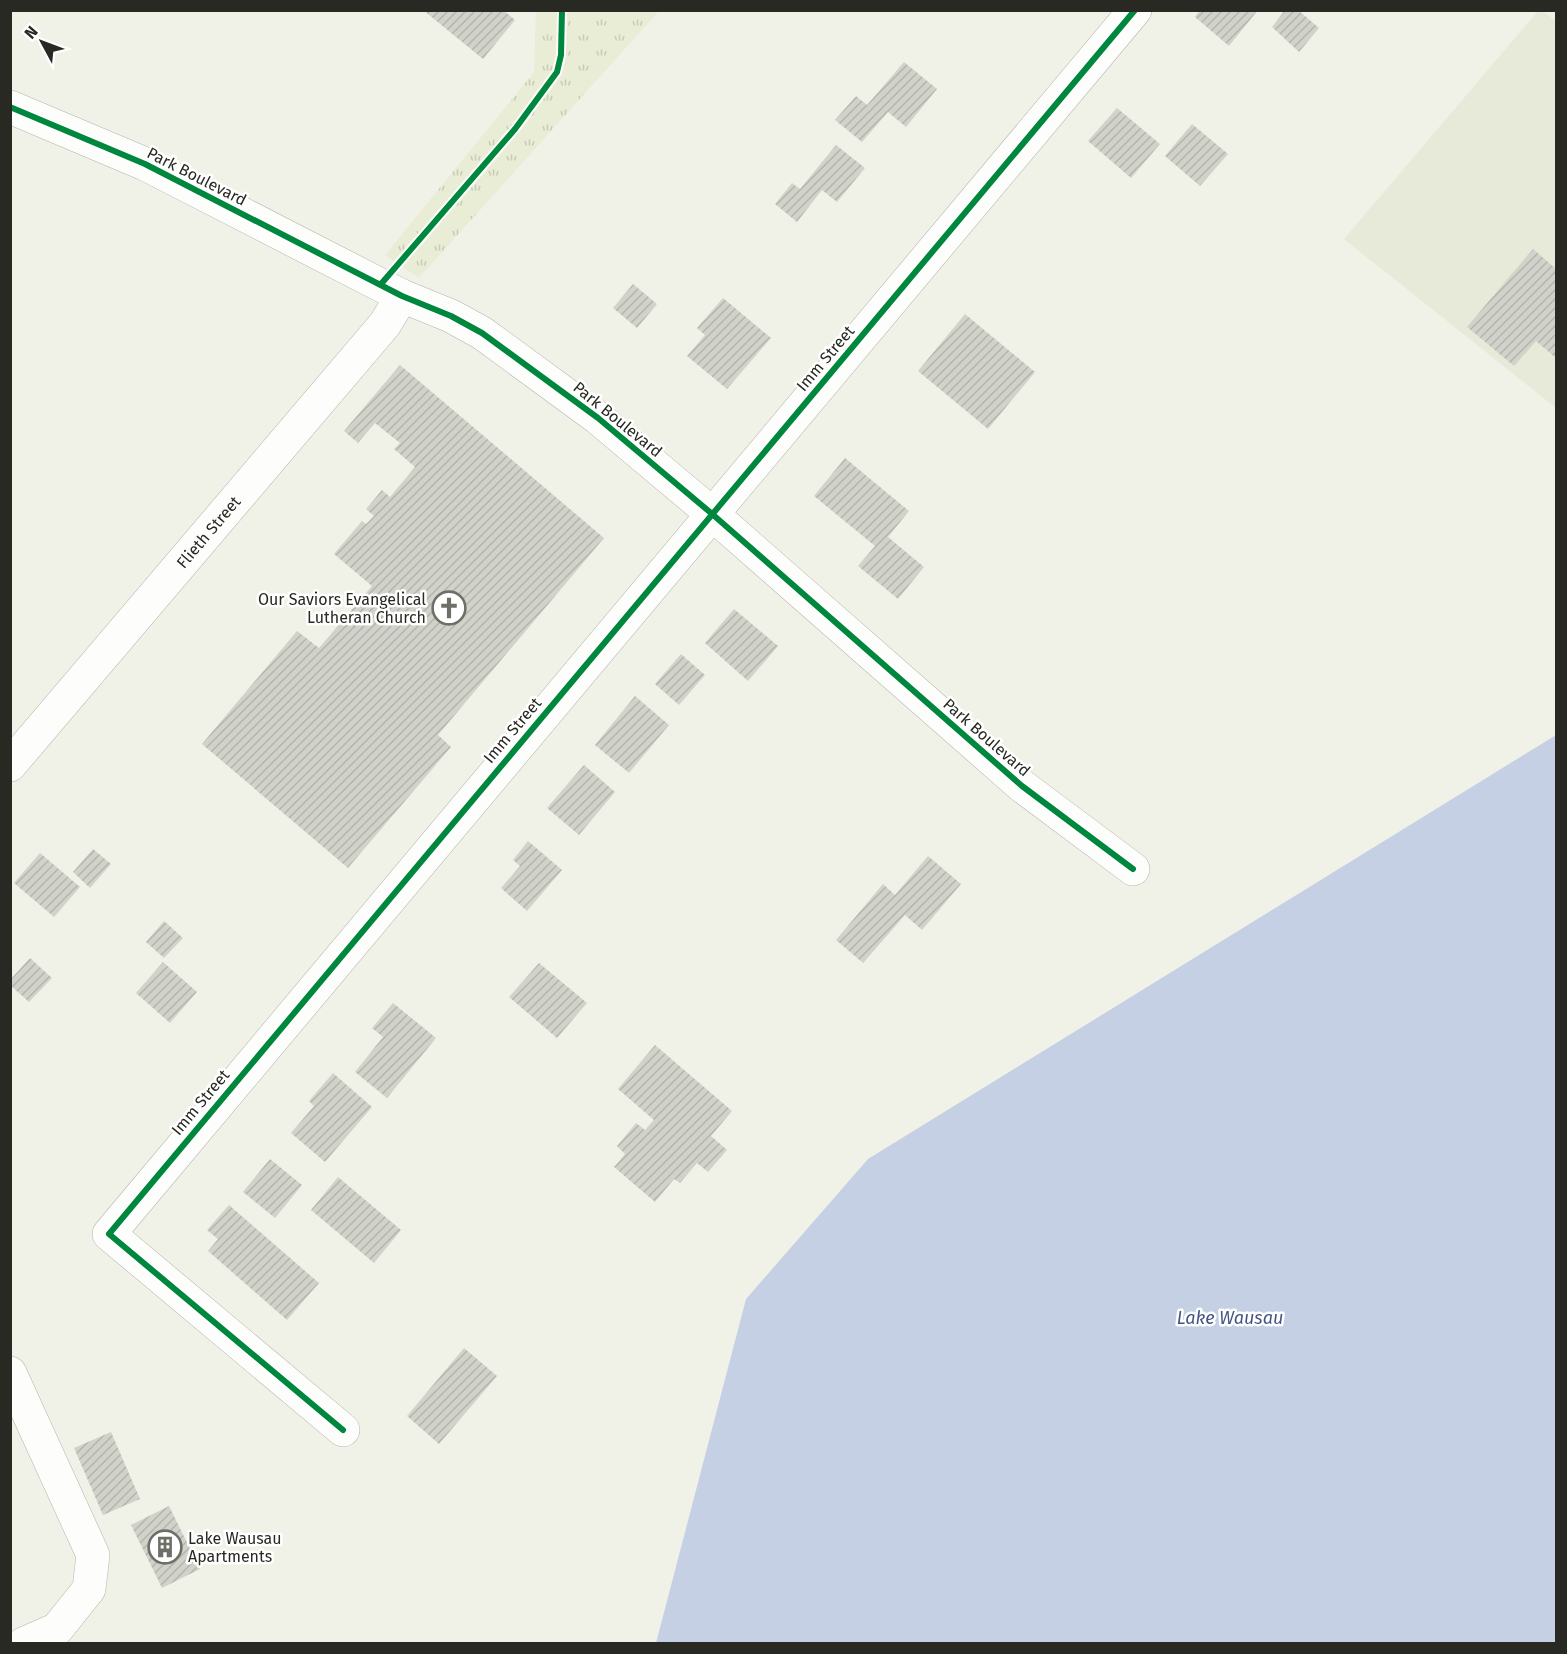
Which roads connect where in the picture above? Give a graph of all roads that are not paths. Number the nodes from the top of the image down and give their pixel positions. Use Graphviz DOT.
graph roads {
  1 [pos="1135,10"];
  2 [pos="10,106"];
  3 [pos="402,296"];
  4 [pos="711,513"];
  5 [pos="10,765"];
  6 [pos="1133,869"];
  7 [pos="10,1373"];
  8 [pos="343,1430"];
  9 [pos="23,1644"];
  1 -- 4 [label="street, Imm Street"];
  2 -- 3 [label="street, Park Boulevard"];
  3 -- 4 [label="street, Park Boulevard"];
  3 -- 5 [label="street, Flieth Street"];
  4 -- 6 [label="street, Park Boulevard"];
  4 -- 8 [label="street, Imm Street"];
  7 -- 9 [label="street"];
}
